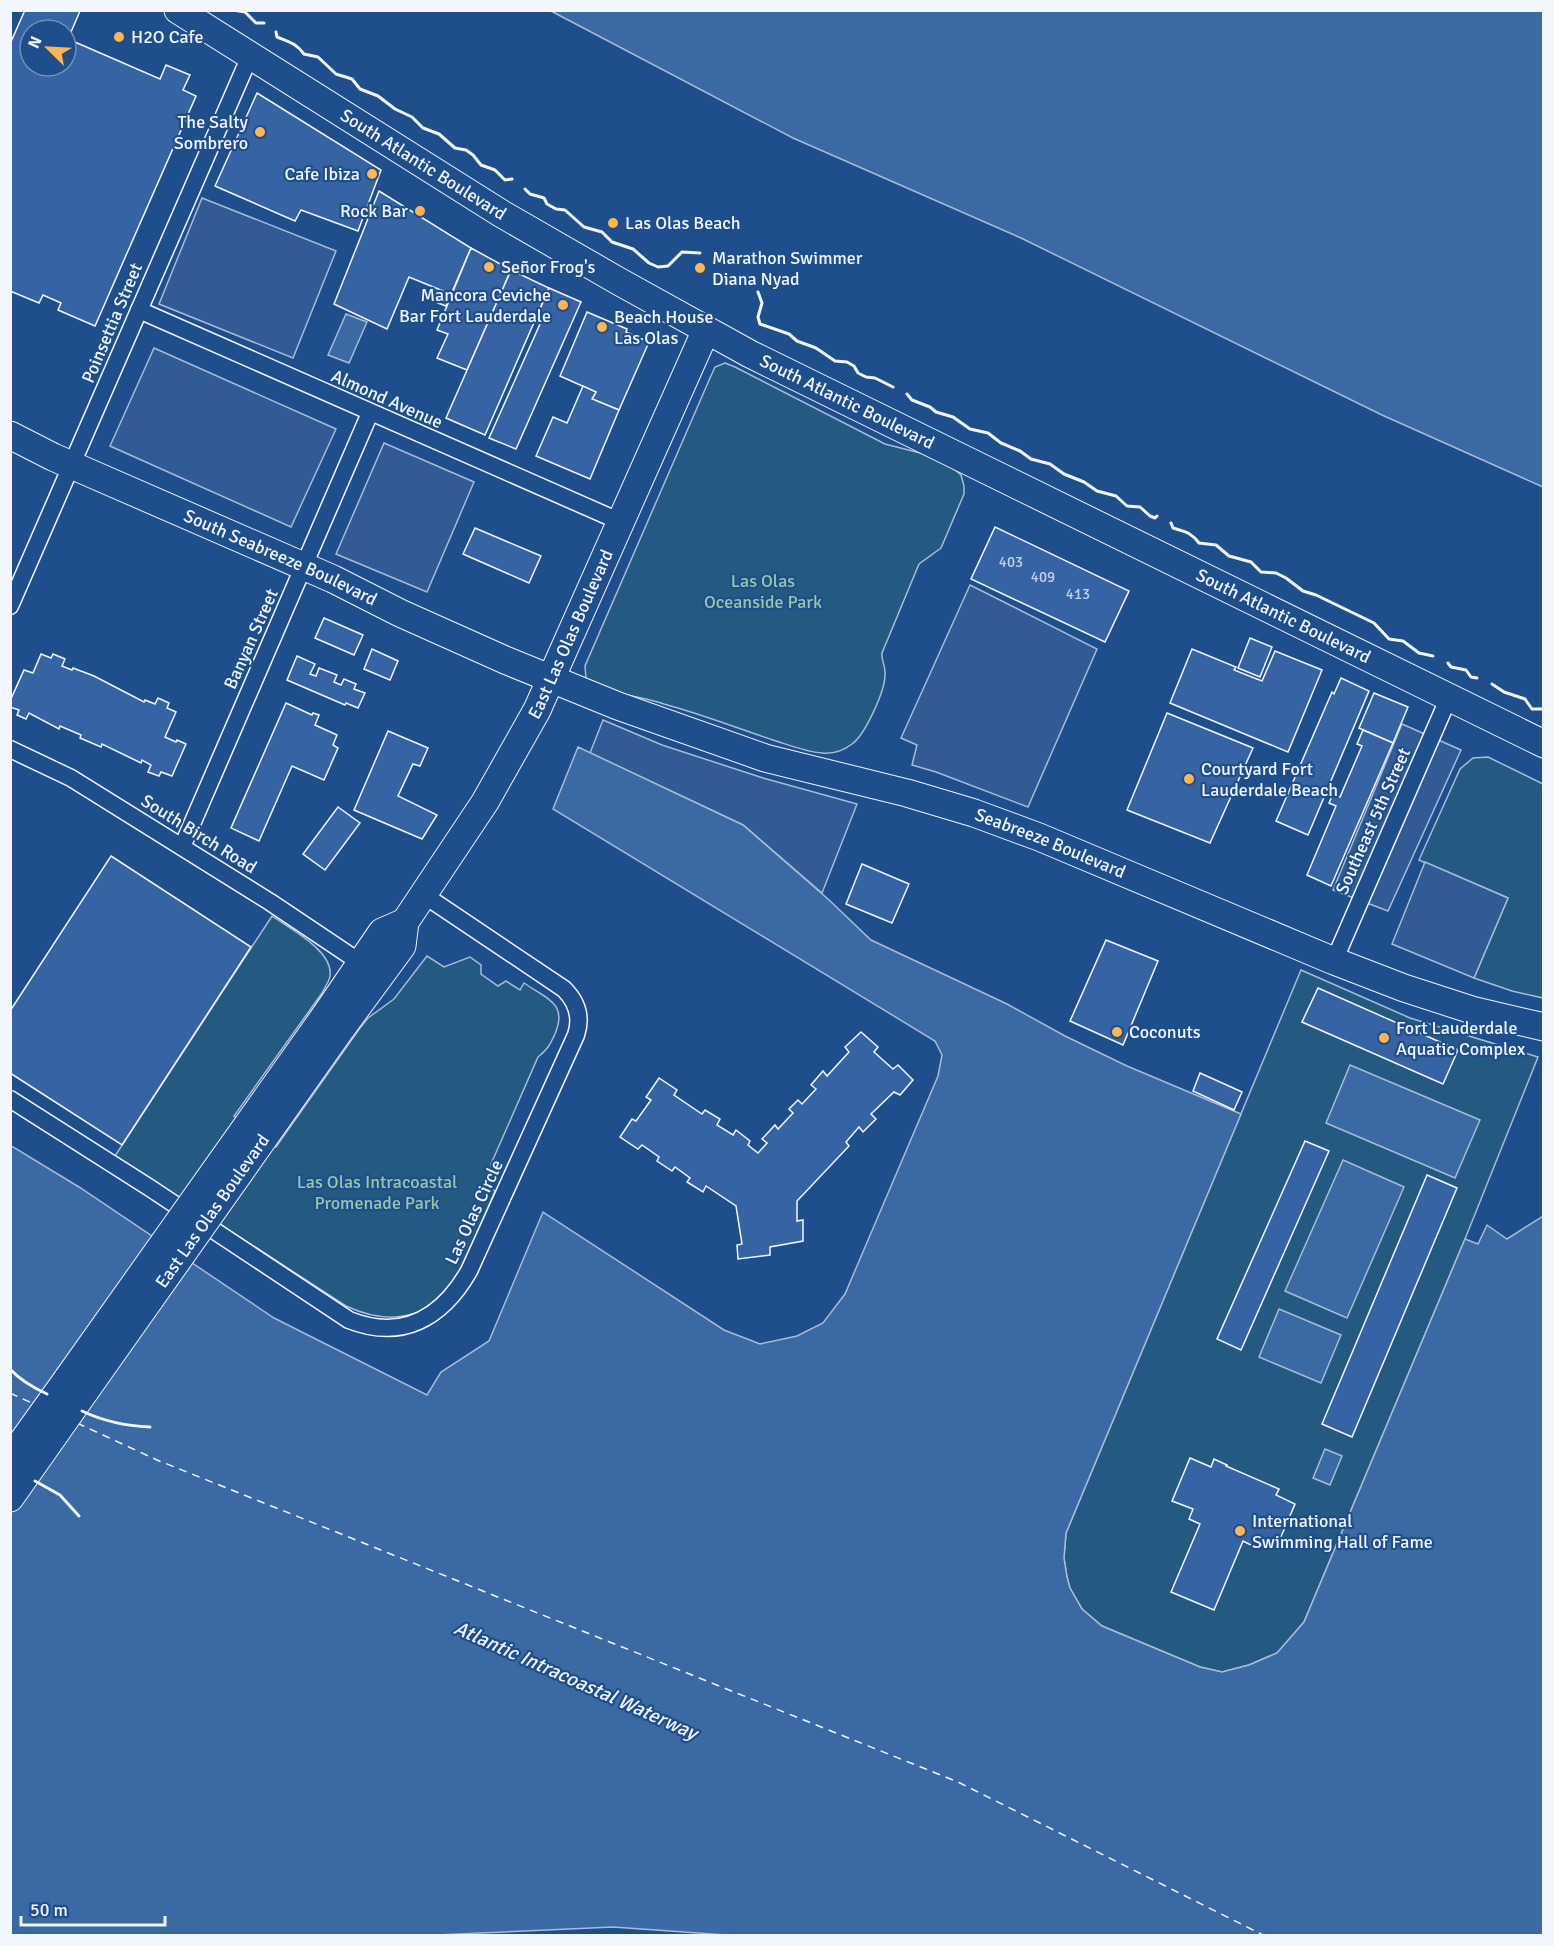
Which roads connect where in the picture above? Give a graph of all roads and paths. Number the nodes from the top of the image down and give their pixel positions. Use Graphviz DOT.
graph roads {
  1 [pos="177,10"];
  2 [pos="250,56"];
  3 [pos="139,310"];
  4 [pos="706,330"];
  5 [pos="370,412"];
  6 [pos="10,435"];
  7 [pos="71,465"];
  8 [pos="621,522"];
  9 [pos="304,567"];
  10 [pos="10,606"];
  11 [pos="551,679"];
  12 [pos="1449,697"];
  13 [pos="1544,744"];
  14 [pos="10,748"];
  15 [pos="182,847"];
  16 [pos="423,895"];
  17 [pos="405,922"];
  18 [pos="1334,961"];
  19 [pos="361,963"];
  20 [pos="332,1023"];
  21 [pos="1544,1027"];
  22 [pos="10,1099"];
  23 [pos="10,1460"];
  24 [pos="10,1497"];
  1 -- 2 [label="main road, South Atlantic Boulevard"];
  2 -- 3 [label="street, Poinsettia Street"];
  2 -- 4 [label="main road, South Atlantic Boulevard"];
  3 -- 5 [label="street, Almond Avenue"];
  3 -- 7 [label="street, Poinsettia Street"];
  4 -- 8 [label="main road, East Las Olas Boulevard"];
  4 -- 12 [label="main road, South Atlantic Boulevard"];
  5 -- 8 [label="street, Almond Avenue"];
  5 -- 9 [label="street, Banyan Street"];
  6 -- 7 [label="main road, South Seabreeze Boulevard"];
  7 -- 9 [label="main road, South Seabreeze Boulevard"];
  7 -- 10 [label="street, Poinsettia Street"];
  8 -- 11 [label="main road, East Las Olas Boulevard"];
  9 -- 11 [label="main road, South Seabreeze Boulevard"];
  9 -- 15 [label="street, Banyan Street"];
  11 -- 16 [label="main road, East Las Olas Boulevard"];
  11 -- 18 [label="main road, Seabreeze Boulevard"];
  12 -- 13 [label="main road, South Atlantic Boulevard"];
  12 -- 18 [label="street, Southeast 5th Street"];
  14 -- 15 [label="street, South Birch Road"];
  15 -- 19 [label="street, South Birch Road"];
  16 -- 17 [label="main road, East Las Olas Boulevard"];
  16 -- 22 [label="street, Las Olas Circle"];
  17 -- 19 [label="main road, East Las Olas Boulevard"];
  17 -- 20 [label="main road, East Las Olas Boulevard"];
  18 -- 21 [label="main road, Seabreeze Boulevard"];
  19 -- 20 [label="main road, East Las Olas Boulevard"];
  20 -- 23 [label="main road, East Las Olas Boulevard, bridge"];
  20 -- 24 [label="main road, East Las Olas Boulevard, bridge"];
}
